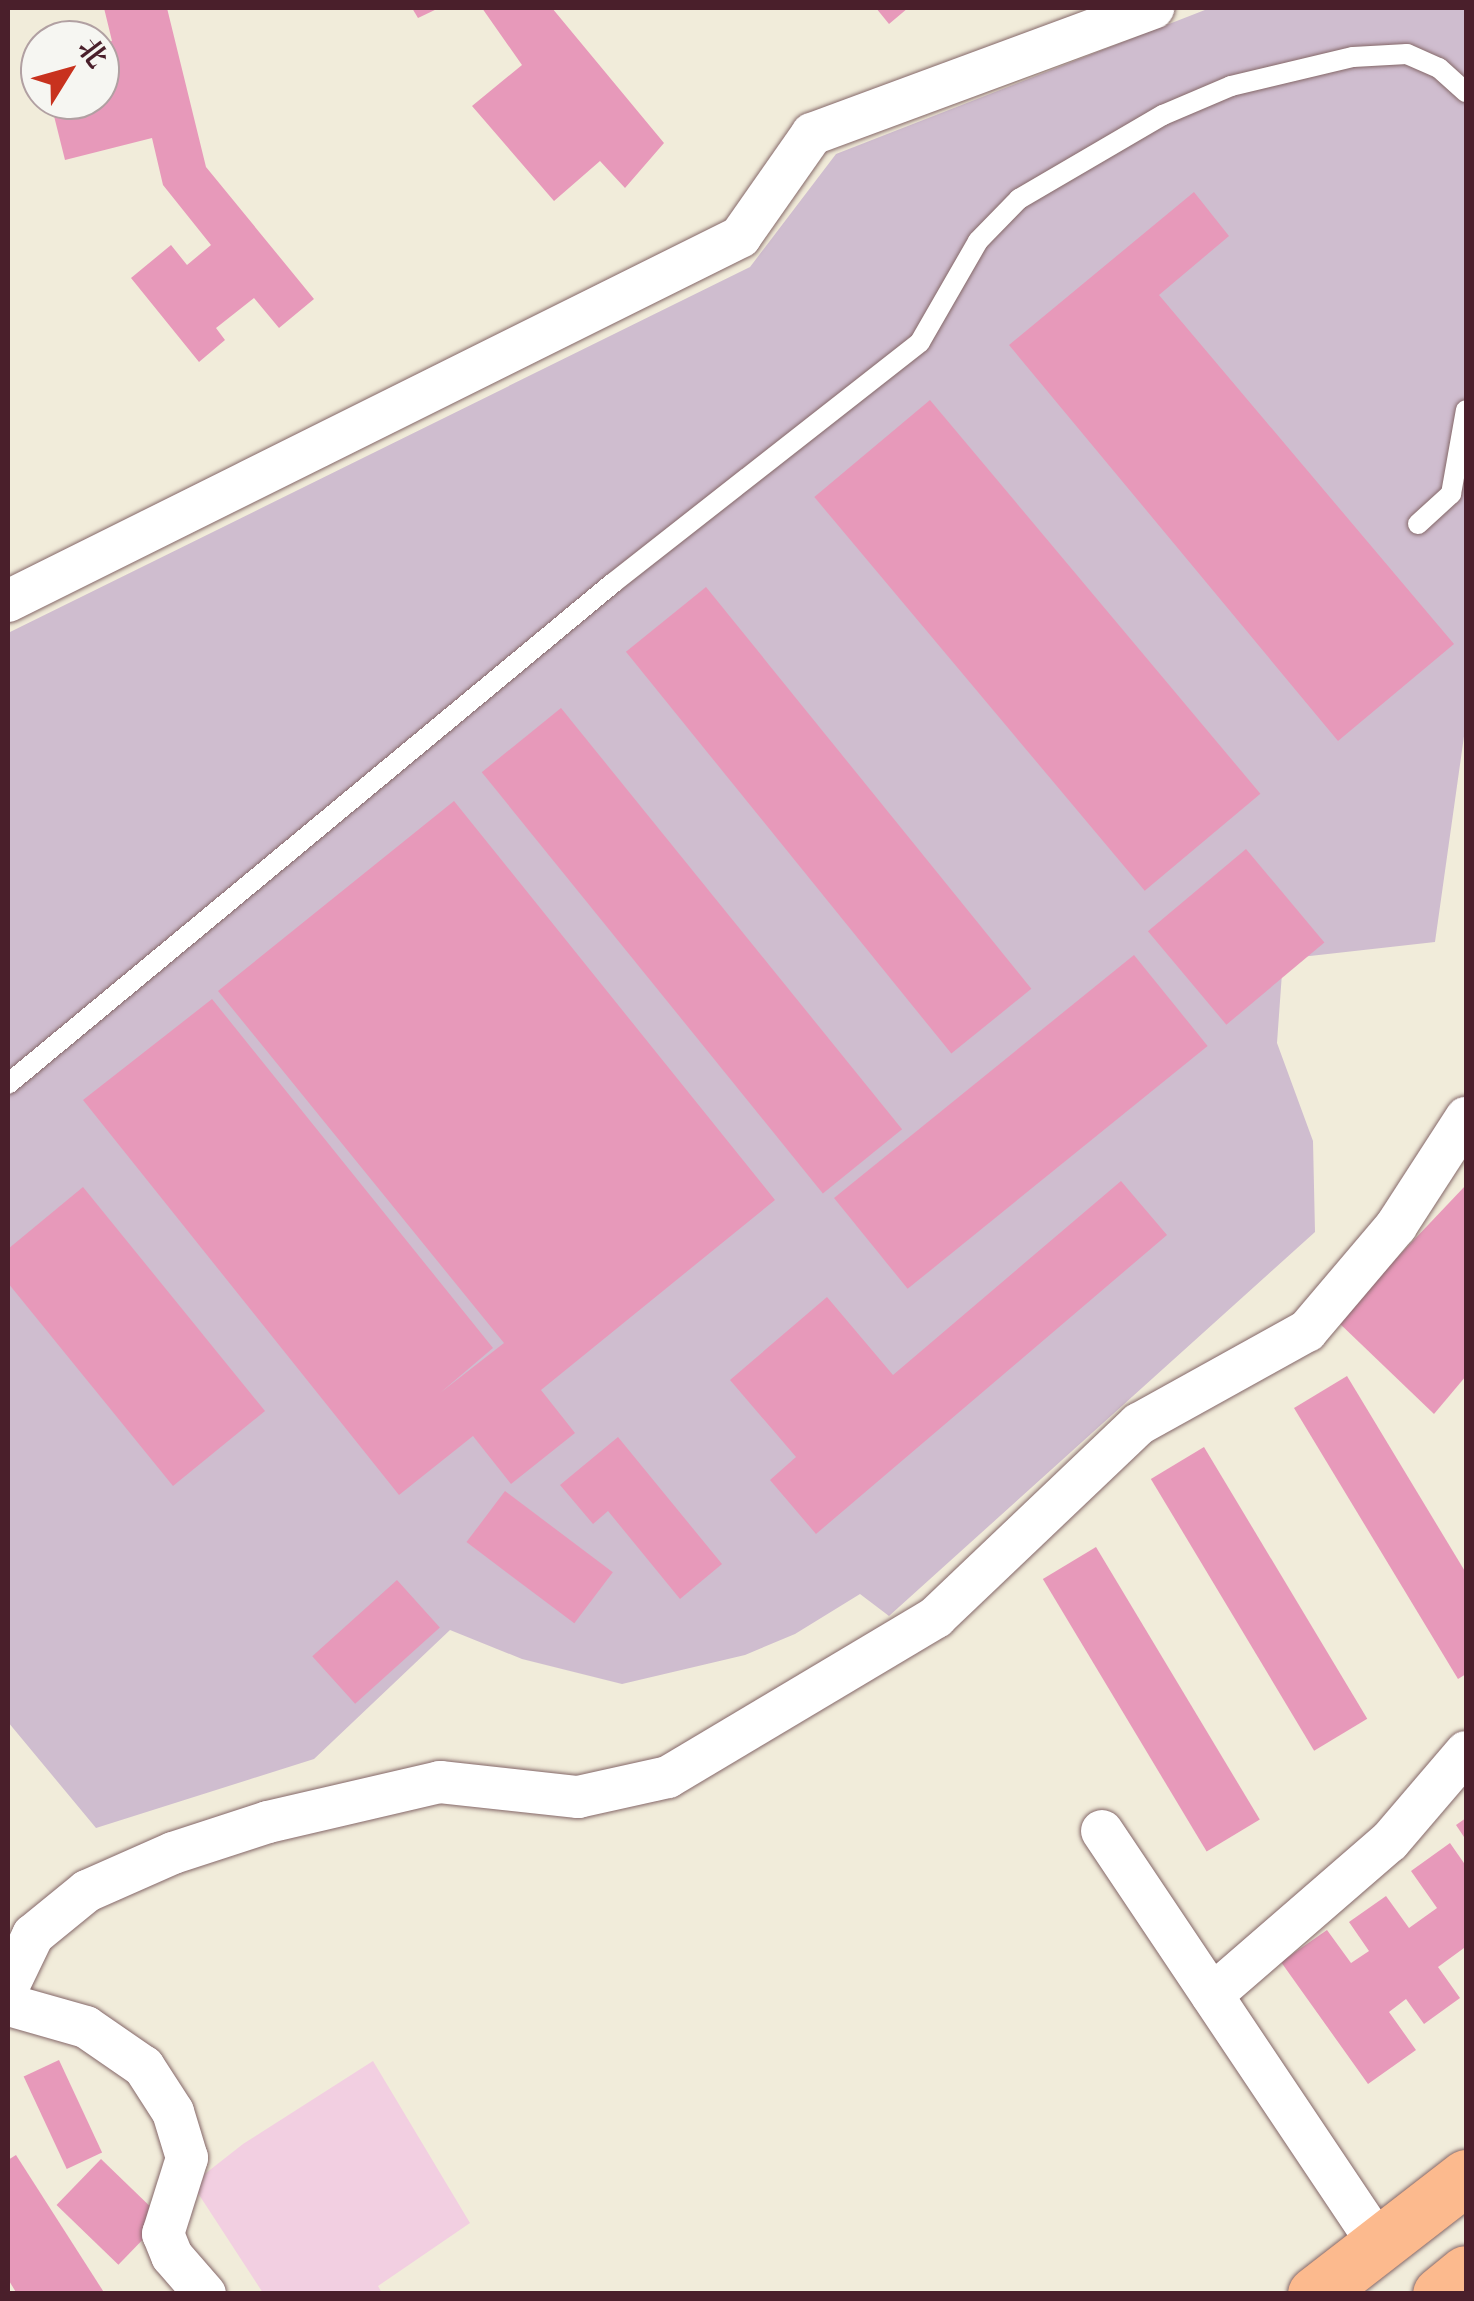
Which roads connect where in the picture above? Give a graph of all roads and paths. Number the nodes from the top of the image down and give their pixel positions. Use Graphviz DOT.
graph roads {
  1 [pos="1153,8"];
  2 [pos="1466,92"];
  3 [pos="1466,410"];
  4 [pos="1418,524"];
  5 [pos="8,601"];
  6 [pos="8,1084"];
  7 [pos="1466,1118"];
  8 [pos="1466,1752"];
  9 [pos="1102,1831"];
  10 [pos="1212,1995"];
  11 [pos="8,2005"];
  12 [pos="1466,2177"];
  13 [pos="1379,2244"];
  14 [pos="1466,2273"];
  15 [pos="205,2294"];
  16 [pos="1315,2294"];
  17 [pos="1440,2294"];
  1 -- 5 [label="street"];
  2 -- 6 [label="lane"];
  3 -- 4 [label="lane"];
  7 -- 11 [label="street"];
  8 -- 10 [label="street"];
  9 -- 10 [label="street"];
  10 -- 13 [label="street"];
  11 -- 15 [label="street"];
  12 -- 13 [label="main road"];
  13 -- 16 [label="main road"];
  14 -- 17 [label="main road"];
}
